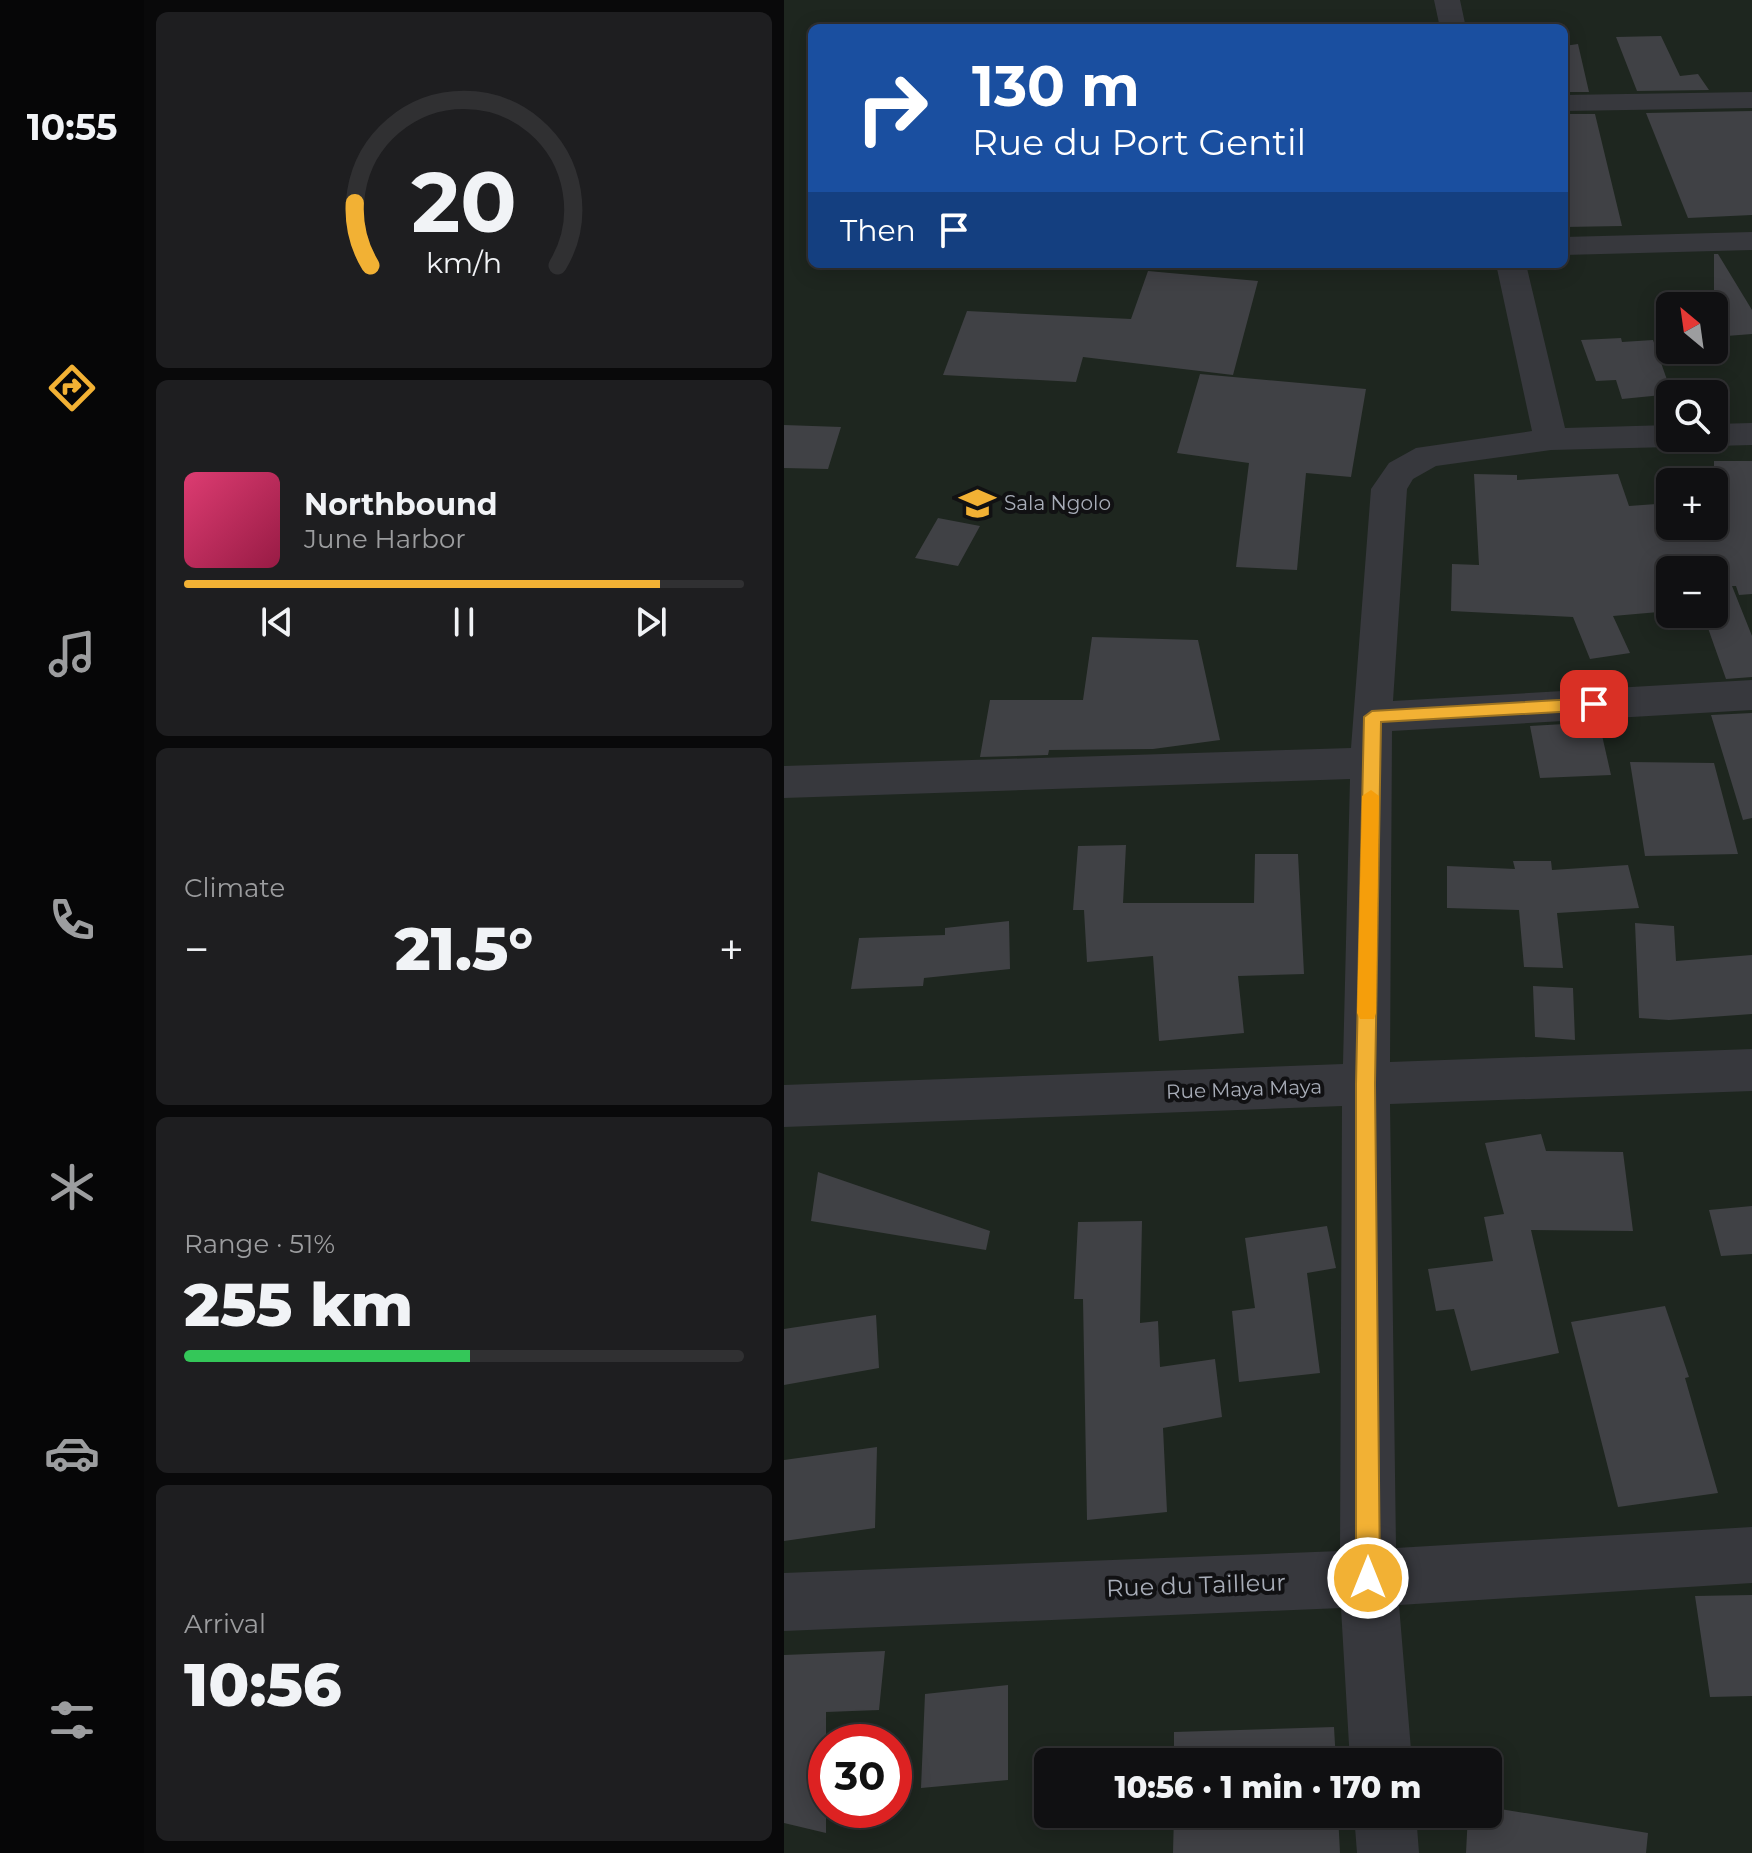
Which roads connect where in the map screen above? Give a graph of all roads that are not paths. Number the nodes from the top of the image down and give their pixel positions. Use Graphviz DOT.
graph roads {
  1 [pos="1447,0"];
  2 [pos="1452,24"];
  3 [pos="1752,100"];
  4 [pos="1568,103"];
  5 [pos="1752,241"];
  6 [pos="1568,246"];
  7 [pos="1512,268"];
  8 [pos="1752,434"];
  9 [pos="1728,435"];
  10 [pos="1656,436"];
  11 [pos="1551,439"];
  12 [pos="1752,695"];
  13 [pos="1372,740"];
  14 [pos="784,782"];
  15 [pos="1752,1070"];
  16 [pos="1366,1084"];
  17 [pos="784,1106"];
  18 [pos="1752,1555"];
  19 [pos="1368,1578"];
  20 [pos="784,1602"];
  21 [pos="1380,1748"];
  22 [pos="1386,1828"];
  23 [pos="1388,1853"];
  1 -- 2 [label="street"];
  3 -- 4 [label="street"];
  5 -- 6 [label="street"];
  7 -- 11 [label="street"];
  8 -- 9 [label="street"];
  10 -- 11 [label="street"];
  11 -- 13 [label="street"];
  12 -- 13 [label="street"];
  13 -- 14 [label="street"];
  13 -- 16 [label="street"];
  15 -- 16 [label="street, Rue Maya Maya"];
  16 -- 17 [label="street, Rue Maya Maya"];
  16 -- 19 [label="street"];
  18 -- 19 [label="street, Rue du Tailleur"];
  19 -- 20 [label="street, Rue du Tailleur"];
  19 -- 21 [label="street"];
  22 -- 23 [label="street"];
}
